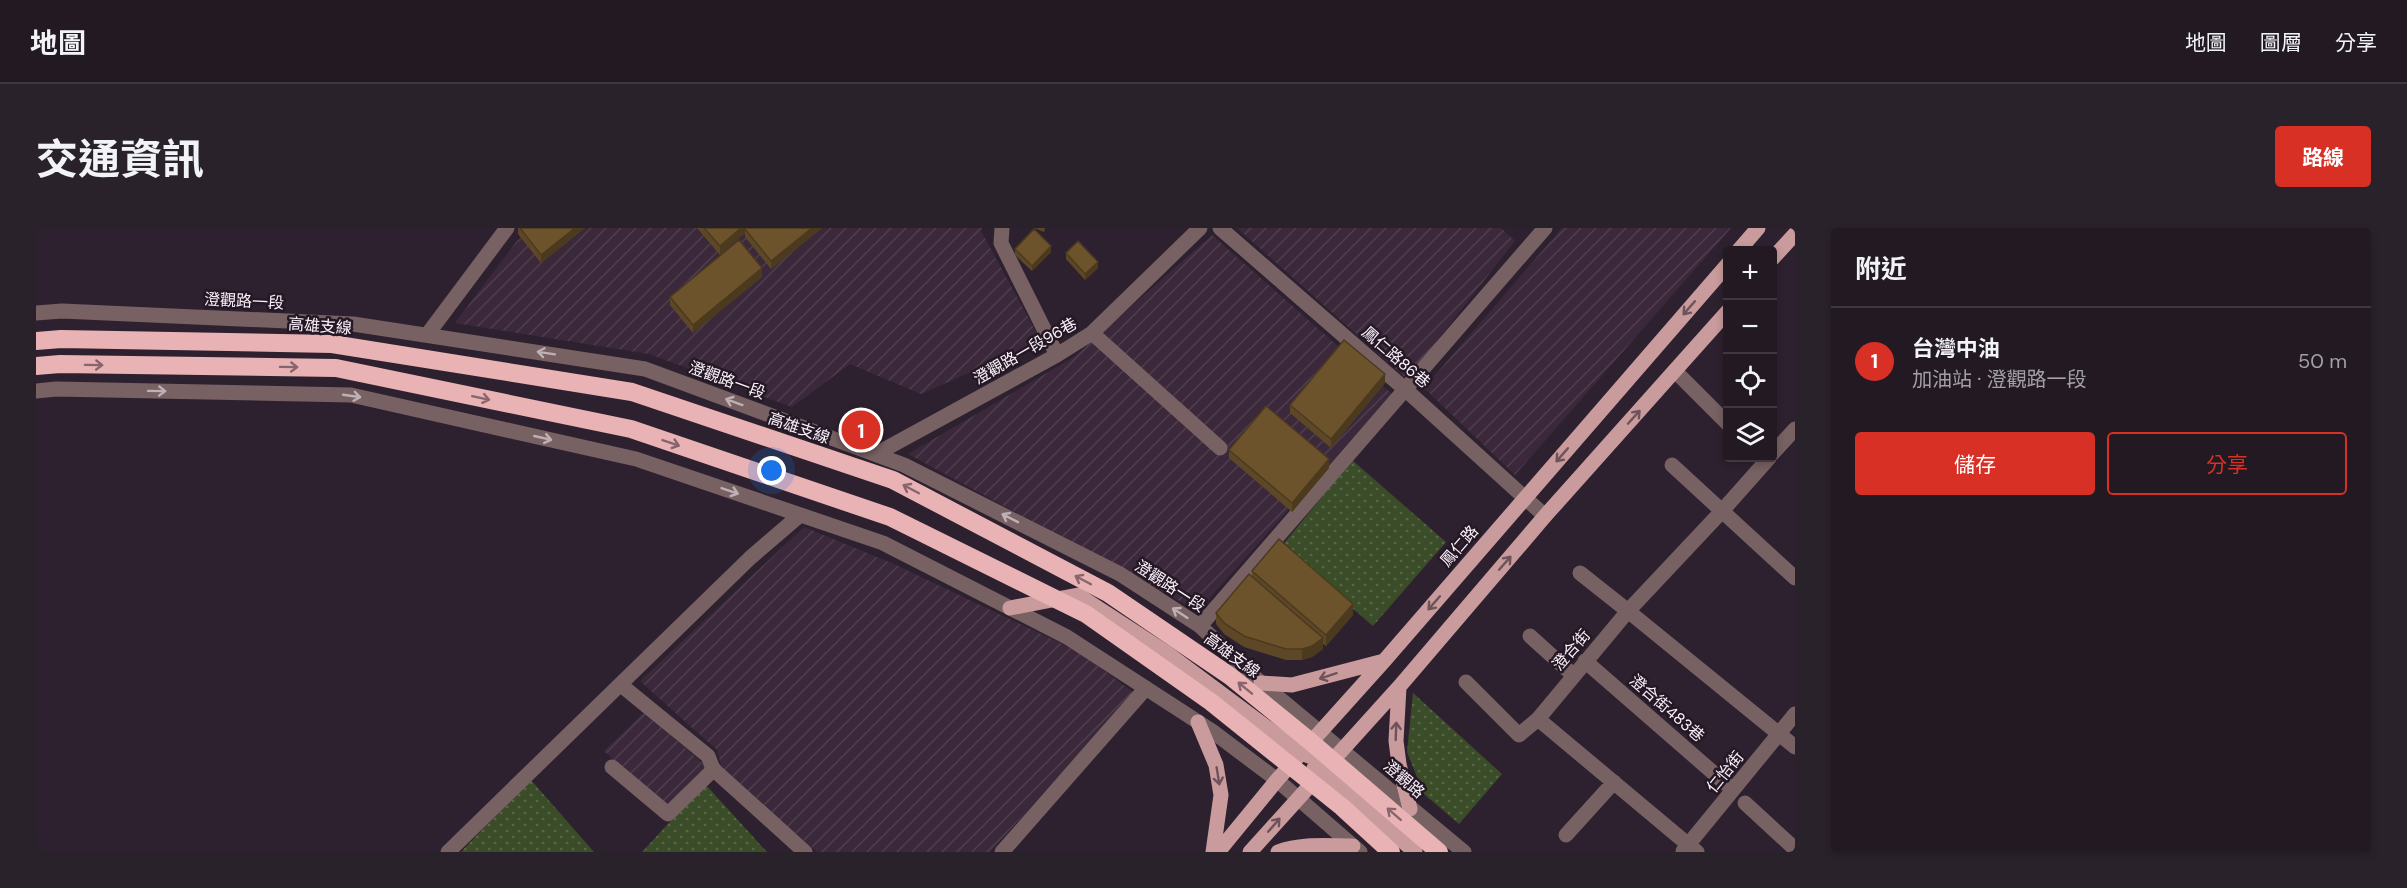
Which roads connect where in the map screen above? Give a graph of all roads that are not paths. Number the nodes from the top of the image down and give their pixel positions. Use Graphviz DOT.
graph roads {
  1 [pos="507,228"];
  2 [pos="1002,228"];
  3 [pos="1200,228"];
  4 [pos="1220,228"];
  5 [pos="1545,228"];
  6 [pos="1758,228"];
  7 [pos="1795,234"];
  8 [pos="1742,246"];
  9 [pos="1777,254"];
  10 [pos="1723,270"];
  11 [pos="36,313"];
  12 [pos="1723,317"];
  13 [pos="1092,333"];
  14 [pos="427,334"];
  15 [pos="36,341"];
  16 [pos="1058,355"];
  17 [pos="36,366"];
  18 [pos="1675,371"];
  19 [pos="1406,390"];
  20 [pos="36,391"];
  21 [pos="1723,419"];
  22 [pos="1795,429"];
  23 [pos="1220,448"];
  24 [pos="1777,448"];
  25 [pos="876,454"];
  26 [pos="1764,462"];
  27 [pos="1672,465"];
  28 [pos="1524,498"];
  29 [pos="1722,511"];
  30 [pos="800,515"];
  31 [pos="1545,516"];
  32 [pos="1580,573"];
  33 [pos="1795,578"];
  34 [pos="1010,608"];
  35 [pos="1628,611"];
  36 [pos="1200,626"];
  37 [pos="1530,636"];
  38 [pos="1384,661"];
  39 [pos="1585,661"];
  40 [pos="1573,675"];
  41 [pos="1466,682"];
  42 [pos="1261,683"];
  43 [pos="621,685"];
  44 [pos="1399,687"];
  45 [pos="1146,688"];
  46 [pos="1795,714"];
  47 [pos="1538,718"];
  48 [pos="1198,722"];
  49 [pos="1321,732"];
  50 [pos="1779,733"];
  51 [pos="1795,747"];
  52 [pos="1343,750"];
  53 [pos="1297,758"];
  54 [pos="612,767"];
  55 [pos="1326,768"];
  56 [pos="714,769"];
  57 [pos="1276,780"];
  58 [pos="1614,782"];
  59 [pos="1725,783"];
  60 [pos="1298,798"];
  61 [pos="1744,803"];
  62 [pos="1410,809"];
  63 [pos="1566,835"];
  64 [pos="1357,849"];
  65 [pos="1795,849"];
  66 [pos="1690,850"];
  67 [pos="448,852"];
  68 [pos="805,852"];
  69 [pos="1002,852"];
  70 [pos="1213,852"];
  71 [pos="1218,852"];
  72 [pos="1250,852"];
  73 [pos="1278,852"];
  74 [pos="1391,852"];
  75 [pos="1415,852"];
  76 [pos="1438,852"];
  77 [pos="1464,852"];
  1 -- 14 [label="street"];
  2 -- 16 [label="street"];
  3 -- 13 [label="street, 澄觀路一段96巷"];
  4 -- 19 [label="street, 鳳仁路86巷"];
  5 -- 19 [label="street"];
  6 -- 8 [label="main road"];
  7 -- 9 [label="main road"];
  10 -- 28 [label="main road, 鳳仁路, one-way"];
  11 -- 14 [label="street, 澄觀路一段"];
  12 -- 18 [label="main road"];
  13 -- 16 [label="street, 澄觀路一段96巷"];
  13 -- 23 [label="street"];
  25 -- 14 [label="street, 澄觀路一段, one-way"];
  76 -- 15 [label="highway, 高雄支線, one-way, bridge"];
  16 -- 25 [label="street, 澄觀路一段96巷"];
  17 -- 74 [label="highway, one-way, bridge"];
  18 -- 21 [label="street"];
  31 -- 18 [label="main road, one-way"];
  19 -- 28 [label="street, 鳳仁路86巷"];
  19 -- 36 [label="street"];
  20 -- 30 [label="street, one-way"];
  22 -- 24 [label="street, 澄合街"];
  36 -- 25 [label="street, 澄觀路一段, one-way"];
  26 -- 29 [label="street, 澄合街"];
  27 -- 29 [label="street"];
  28 -- 31 [label="street, 鳳仁路86巷"];
  28 -- 38 [label="main road, 鳳仁路, one-way"];
  29 -- 33 [label="street"];
  29 -- 35 [label="street, 澄合街"];
  30 -- 34 [label="street"];
  30 -- 43 [label="street"];
  44 -- 31 [label="main road, one-way"];
  32 -- 35 [label="street"];
  34 -- 45 [label="street"];
  34 -- 53 [label="main road"];
  35 -- 39 [label="street, 澄合街"];
  35 -- 50 [label="street"];
  36 -- 42 [label="street, 澄觀路一段"];
  37 -- 40 [label="street"];
  38 -- 42 [label="main road, one-way"];
  38 -- 49 [label="main road, 鳳仁路"];
  39 -- 40 [label="street, 澄合街"];
  39 -- 59 [label="street, 澄合街483巷"];
  40 -- 47 [label="street, 澄合街"];
  41 -- 47 [label="street, 澄合街"];
  42 -- 49 [label="street, 澄觀路一段"];
  43 -- 56 [label="street"];
  43 -- 67 [label="street"];
  44 -- 52 [label="main road"];
  62 -- 44 [label="main road, one-way"];
  45 -- 48 [label="street"];
  45 -- 69 [label="street"];
  46 -- 50 [label="street, 仁怡街"];
  47 -- 58 [label="street"];
  48 -- 57 [label="street"];
  48 -- 70 [label="main road, one-way"];
  49 -- 52 [label="street, 澄觀路"];
  49 -- 53 [label="main road, 鳳仁路"];
  50 -- 51 [label="street"];
  50 -- 66 [label="street, 仁怡街"];
  52 -- 55 [label="main road"];
  52 -- 62 [label="street, 澄觀路"];
  53 -- 55 [label="main road"];
  53 -- 57 [label="main road, 鳳仁路"];
  54 -- 56 [label="street"];
  55 -- 60 [label="main road"];
  55 -- 75 [label="main road"];
  56 -- 68 [label="street"];
  57 -- 60 [label="street"];
  57 -- 71 [label="main road, 鳳仁路"];
  58 -- 63 [label="street"];
  58 -- 66 [label="street"];
  60 -- 64 [label="street"];
  72 -- 60 [label="main road, one-way"];
  61 -- 65 [label="street"];
  62 -- 77 [label="street, 澄觀路"];
  64 -- 73 [label="main road"];
}
